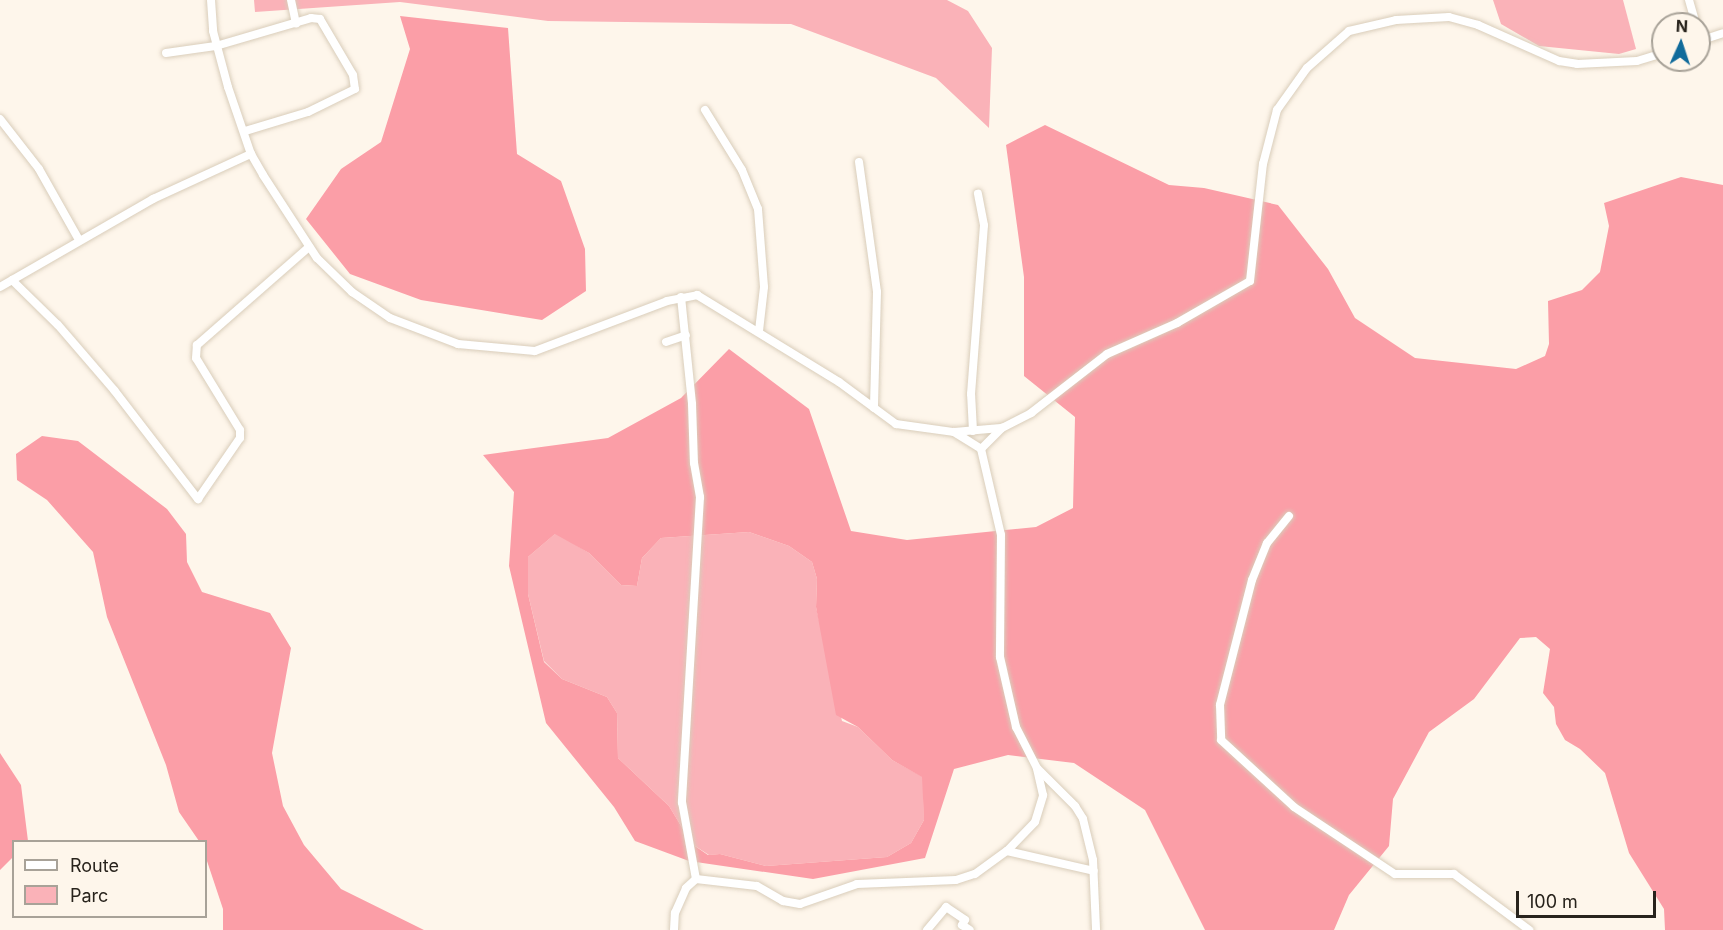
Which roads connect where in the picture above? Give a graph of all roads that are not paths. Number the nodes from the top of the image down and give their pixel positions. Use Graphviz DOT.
graph roads {
  1 [pos="211,0"];
  2 [pos="291,0"];
  3 [pos="296,23"];
  4 [pos="216,46"];
  5 [pos="166,53"];
  6 [pos="1651,57"];
  7 [pos="705,110"];
  8 [pos="0,119"];
  9 [pos="245,131"];
  10 [pos="251,154"];
  11 [pos="859,162"];
  12 [pos="978,194"];
  13 [pos="79,240"];
  14 [pos="309,247"];
  15 [pos="12,280"];
  16 [pos="0,287"];
  17 [pos="681,297"];
  18 [pos="759,331"];
  19 [pos="686,335"];
  20 [pos="666,342"];
  21 [pos="874,408"];
  22 [pos="1002,428"];
  23 [pos="973,431"];
  24 [pos="954,432"];
  25 [pos="981,449"];
  26 [pos="1289,516"];
  27 [pos="1037,768"];
  28 [pos="1007,851"];
  29 [pos="1094,871"];
  30 [pos="696,879"];
  31 [pos="674,930"];
  32 [pos="927,930"];
  33 [pos="970,930"];
  34 [pos="1096,930"];
  35 [pos="1529,930"];
  1 -- 4 [label="street"];
  2 -- 3 [label="street"];
  3 -- 4 [label="street"];
  3 -- 9 [label="street"];
  4 -- 5 [label="street"];
  4 -- 9 [label="street"];
  6 -- 22 [label="street"];
  7 -- 18 [label="street"];
  8 -- 13 [label="street"];
  9 -- 10 [label="street"];
  10 -- 13 [label="street"];
  10 -- 14 [label="street"];
  11 -- 21 [label="street"];
  12 -- 23 [label="street"];
  13 -- 15 [label="street"];
  14 -- 15 [label="street"];
  14 -- 17 [label="street"];
  15 -- 16 [label="street"];
  17 -- 18 [label="street"];
  17 -- 19 [label="street"];
  18 -- 21 [label="street"];
  19 -- 20 [label="street"];
  19 -- 30 [label="street"];
  21 -- 24 [label="street"];
  22 -- 23 [label="street"];
  22 -- 25 [label="street"];
  23 -- 24 [label="street"];
  24 -- 25 [label="street"];
  25 -- 27 [label="street"];
  26 -- 35 [label="street"];
  27 -- 28 [label="street"];
  27 -- 29 [label="street"];
  28 -- 29 [label="street"];
  28 -- 30 [label="street"];
  29 -- 34 [label="street"];
  30 -- 31 [label="street"];
  32 -- 33 [label="street"];
}
